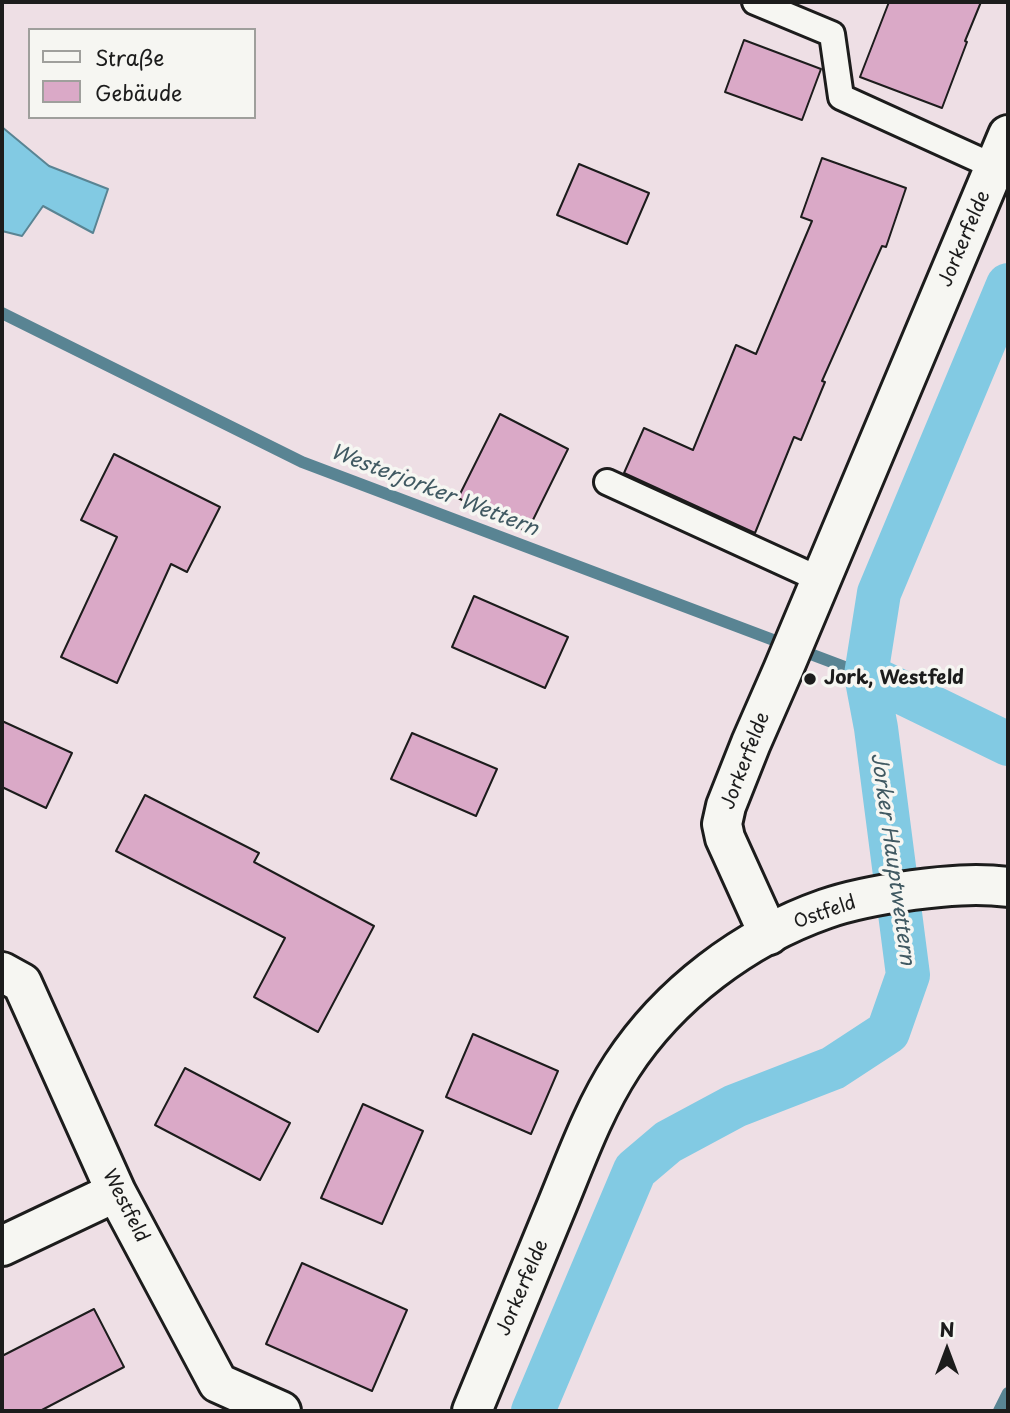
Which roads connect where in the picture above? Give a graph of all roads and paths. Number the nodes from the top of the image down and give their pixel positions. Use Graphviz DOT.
graph roads {
  1 [pos="755,2"];
  2 [pos="1002,151"];
  3 [pos="607,482"];
  4 [pos="821,580"];
  5 [pos="1008,887"];
  6 [pos="769,935"];
  7 [pos="2,972"];
  8 [pos="116,1192"];
  9 [pos="2,1246"];
  10 [pos="281,1411"];
  11 [pos="472,1411"];
  1 -- 2 [label="lane"];
  2 -- 4 [label="street, Jorkerfelde"];
  3 -- 4 [label="lane"];
  4 -- 6 [label="street, Jorkerfelde"];
  5 -- 6 [label="street, Ostfeld"];
  6 -- 11 [label="street, Jorkerfelde"];
  7 -- 8 [label="street, Westfeld"];
  8 -- 9 [label="street"];
  8 -- 10 [label="street, Westfeld"];
}
